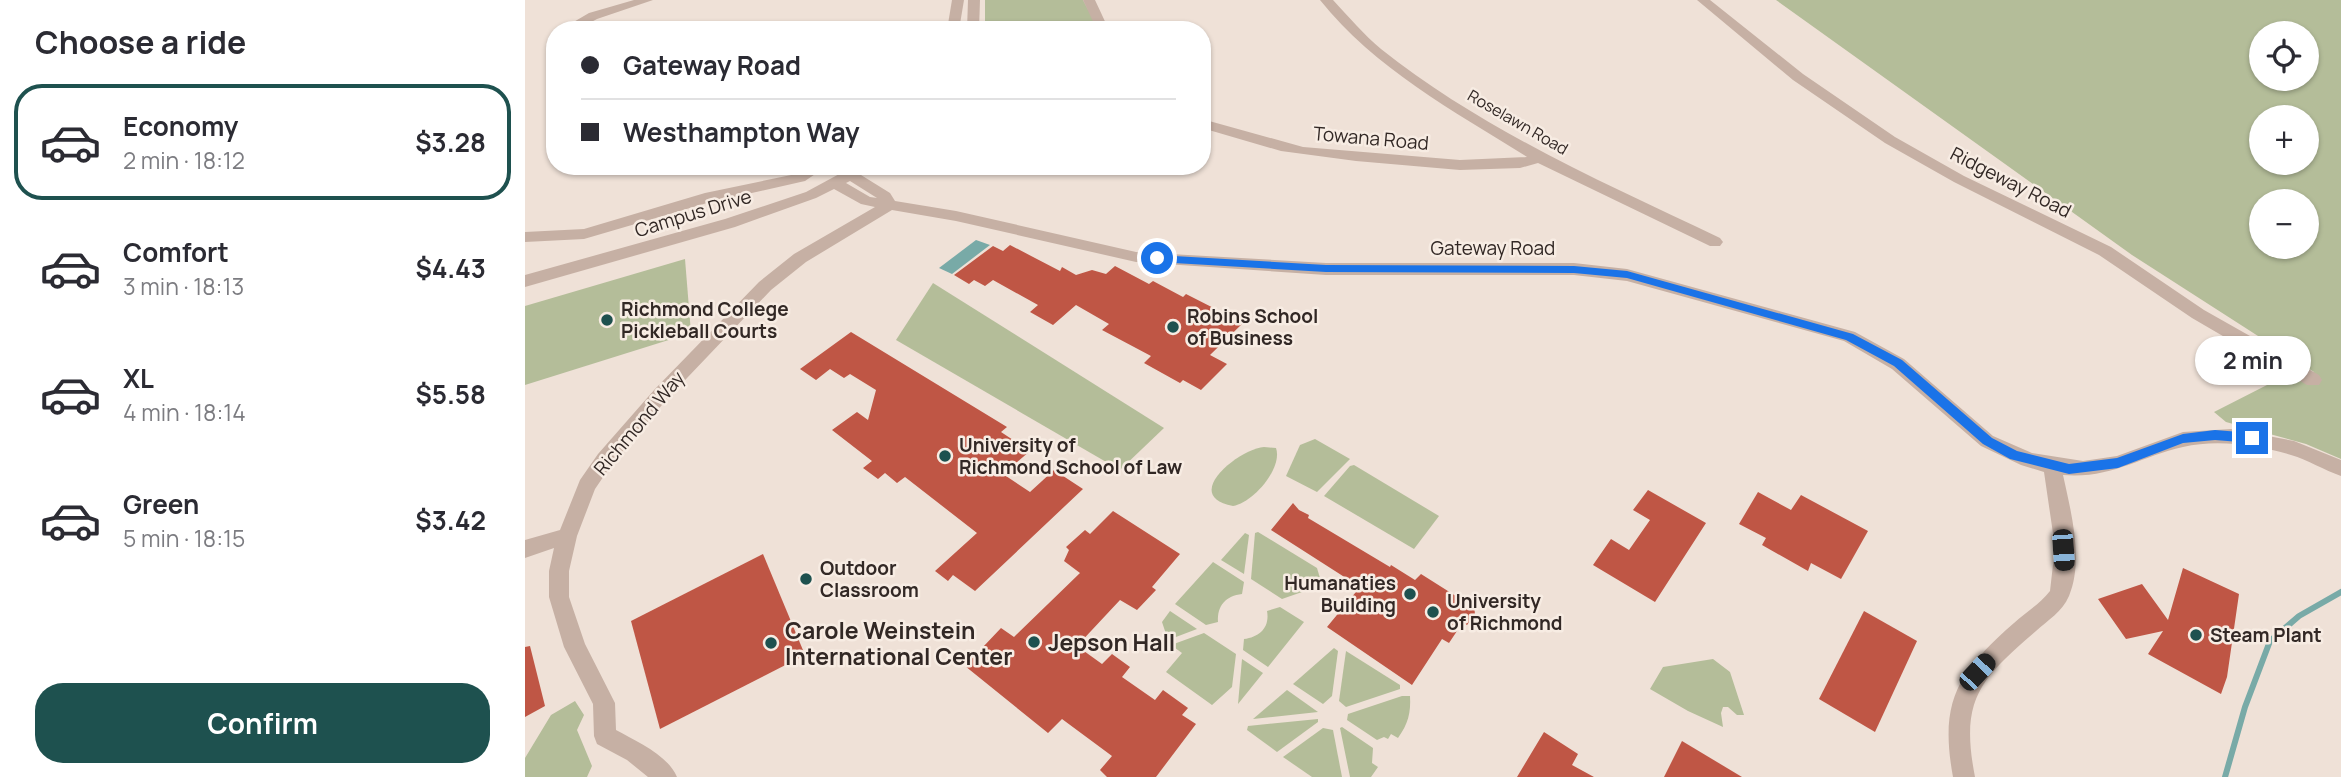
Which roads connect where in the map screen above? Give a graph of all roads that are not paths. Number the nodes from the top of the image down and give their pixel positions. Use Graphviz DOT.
graph roads {
  1 [pos="647,0"];
  2 [pos="958,0"];
  3 [pos="1089,0"];
  4 [pos="1327,0"];
  5 [pos="1703,0"];
  6 [pos="971,1"];
  7 [pos="583,21"];
  8 [pos="954,21"];
  9 [pos="972,21"];
  10 [pos="1099,21"];
  11 [pos="1211,125"];
  12 [pos="1541,158"];
  13 [pos="807,175"];
  14 [pos="851,175"];
  15 [pos="840,187"];
  16 [pos="890,205"];
  17 [pos="852,226"];
  18 [pos="525,237"];
  19 [pos="1714,242"];
  20 [pos="525,281"];
  21 [pos="2313,380"];
  22 [pos="2052,466"];
  23 [pos="2341,468"];
  24 [pos="567,536"];
  25 [pos="525,549"];
  26 [pos="666,777"];
  27 [pos="1964,777"];
  1 -- 7 [label="street"];
  2 -- 8 [label="street"];
  3 -- 10 [label="street"];
  4 -- 12 [label="street, Roselawn Road"];
  5 -- 21 [label="street, Ridgeway Road"];
  6 -- 9 [label="street"];
  11 -- 12 [label="street, Towana Road"];
  12 -- 19 [label="street, Roselawn Road"];
  13 -- 18 [label="street"];
  14 -- 15 [label="street, Campus Drive"];
  14 -- 16 [label="street, Gateway Road"];
  15 -- 16 [label="street, Gateway Road"];
  15 -- 17 [label="street"];
  15 -- 20 [label="street, Campus Drive"];
  16 -- 17 [label="street, Richmond Way"];
  16 -- 22 [label="street, Gateway Road"];
  17 -- 24 [label="street, Richmond Way"];
  22 -- 23 [label="street, Gateway Road"];
  22 -- 27 [label="street"];
  24 -- 25 [label="street"];
  24 -- 26 [label="street, Richmond Way"];
}
